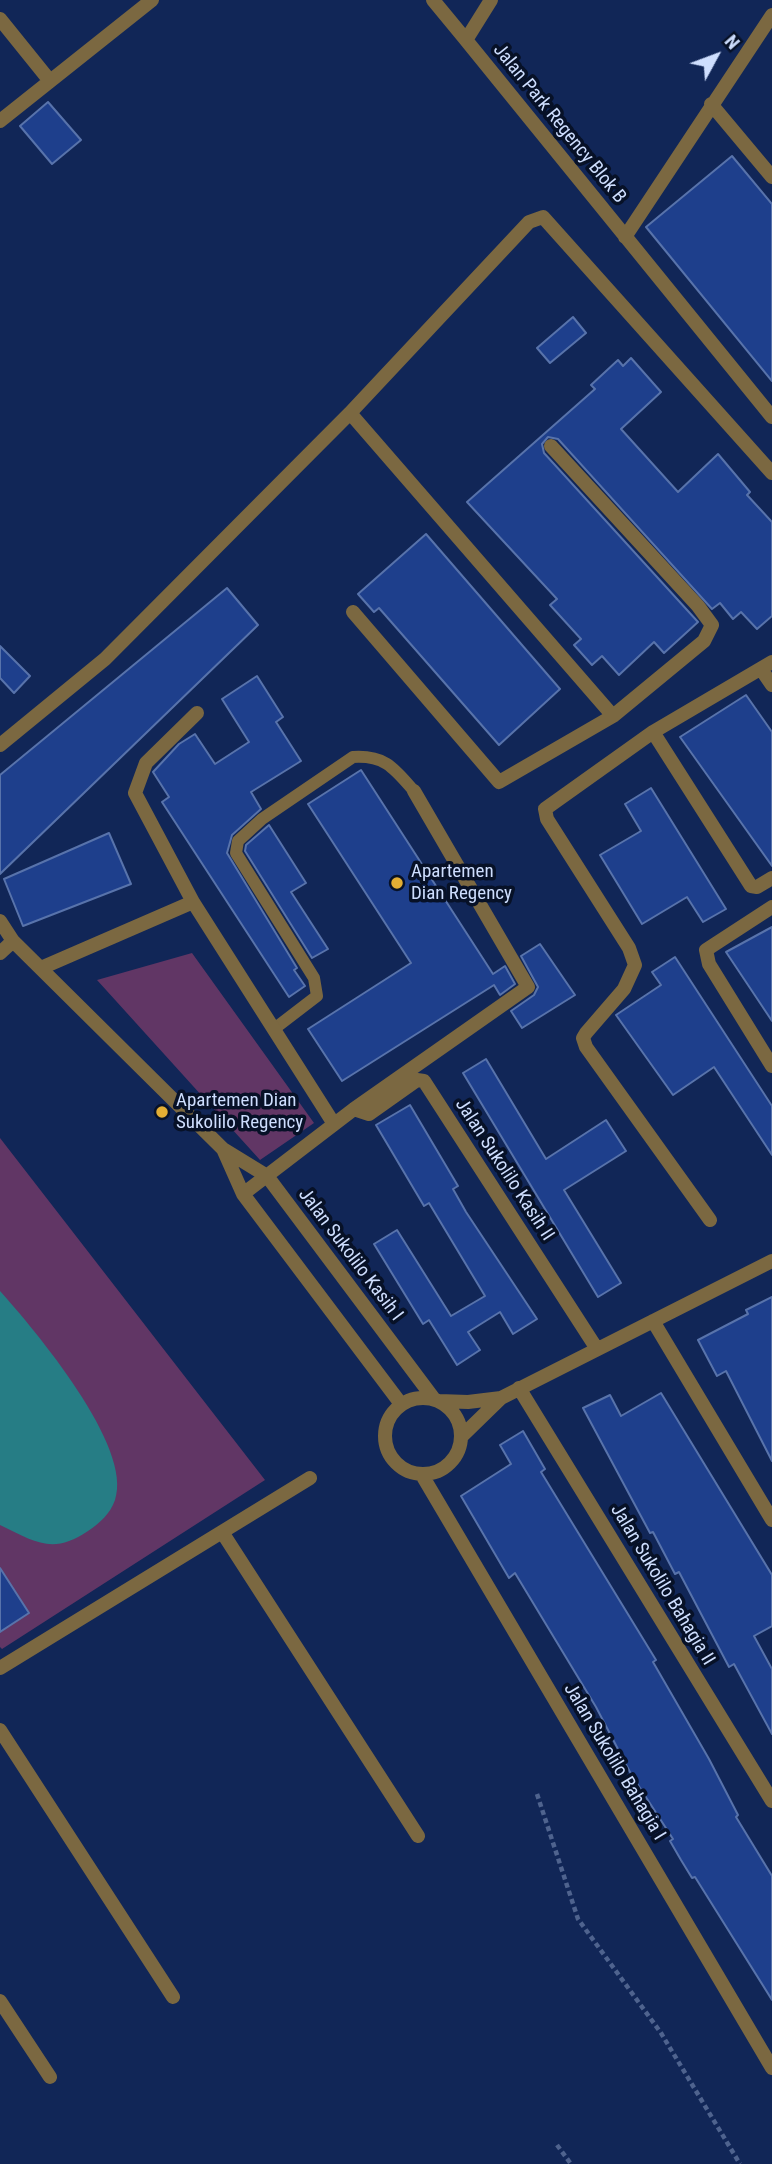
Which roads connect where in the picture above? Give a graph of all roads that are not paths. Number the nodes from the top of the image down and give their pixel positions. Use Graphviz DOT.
graph roads {
  1 [pos="152,0"];
  2 [pos="433,0"];
  3 [pos="491,0"];
  4 [pos="772,15"];
  5 [pos="0,19"];
  6 [pos="466,40"];
  7 [pos="50,82"];
  8 [pos="711,104"];
  9 [pos="0,121"];
  10 [pos="772,177"];
  11 [pos="625,237"];
  12 [pos="351,413"];
  13 [pos="772,417"];
  14 [pos="551,446"];
  15 [pos="772,473"];
  16 [pos="353,612"];
  17 [pos="766,665"];
  18 [pos="772,685"];
  19 [pos="197,713"];
  20 [pos="613,716"];
  21 [pos="653,732"];
  22 [pos="0,745"];
  23 [pos="414,791"];
  24 [pos="772,878"];
  25 [pos="193,902"];
  26 [pos="772,907"];
  27 [pos="0,921"];
  28 [pos="13,941"];
  29 [pos="0,953"];
  30 [pos="41,968"];
  31 [pos="274,1029"];
  32 [pos="772,1066"];
  33 [pos="354,1109"];
  34 [pos="334,1124"];
  35 [pos="223,1149"];
  36 [pos="267,1176"];
  37 [pos="243,1194"];
  38 [pos="710,1220"];
  39 [pos="772,1261"];
  40 [pos="653,1321"];
  41 [pos="597,1349"];
  42 [pos="519,1388"];
  43 [pos="501,1398"];
  44 [pos="436,1400"];
  45 [pos="401,1404"];
  46 [pos="462,1436"];
  47 [pos="422,1475"];
  48 [pos="310,1478"];
  49 [pos="772,1520"];
  50 [pos="222,1532"];
  51 [pos="0,1668"];
  52 [pos="0,1730"];
  53 [pos="772,1801"];
  54 [pos="418,1836"];
  55 [pos="173,1997"];
  56 [pos="0,2001"];
  57 [pos="772,2068"];
  58 [pos="50,2077"];
  1 -- 7 [label="street"];
  2 -- 6 [label="street"];
  3 -- 6 [label="street, Jalan Park Regency Blok B"];
  4 -- 8 [label="street"];
  5 -- 7 [label="street"];
  6 -- 11 [label="street, Jalan Park Regency Blok B"];
  7 -- 9 [label="street"];
  8 -- 10 [label="street"];
  8 -- 11 [label="street"];
  11 -- 13 [label="street, Jalan Park Regency Blok B"];
  12 -- 15 [label="street"];
  12 -- 20 [label="street"];
  12 -- 22 [label="street"];
  14 -- 20 [label="street"];
  16 -- 20 [label="street"];
  17 -- 18 [label="street"];
  17 -- 21 [label="street"];
  19 -- 25 [label="street"];
  21 -- 24 [label="street"];
  21 -- 38 [label="street"];
  23 -- 31 [label="lane"];
  23 -- 33 [label="street, Jalan Sukolilo Kasih II"];
  25 -- 30 [label="street"];
  25 -- 31 [label="street"];
  26 -- 32 [label="street"];
  27 -- 28 [label="street, Jalan Sukolilo Kasih I"];
  28 -- 29 [label="street"];
  28 -- 30 [label="street, Jalan Sukolilo Kasih I"];
  30 -- 35 [label="street, Jalan Sukolilo Kasih I"];
  31 -- 34 [label="street"];
  33 -- 34 [label="street, Jalan Sukolilo Kasih II"];
  33 -- 41 [label="street, Jalan Sukolilo Kasih II"];
  34 -- 36 [label="street, Jalan Sukolilo Kasih II"];
  35 -- 36 [label="street, Jalan Sukolilo Kasih I"];
  35 -- 37 [label="street, Jalan Sukolilo Kasih I"];
  36 -- 37 [label="street, Jalan Sukolilo Kasih II"];
  36 -- 44 [label="street, Jalan Sukolilo Kasih I"];
  37 -- 45 [label="street, Jalan Sukolilo Kasih I"];
  39 -- 40 [label="street"];
  40 -- 41 [label="street"];
  40 -- 49 [label="street"];
  41 -- 42 [label="street"];
  42 -- 43 [label="street"];
  42 -- 53 [label="street, Jalan Sukolilo Bahagia II"];
  43 -- 44 [label="street"];
  43 -- 46 [label="street"];
  44 -- 45 [label="street"];
  44 -- 46 [label="street, Jalan Sukolilo Kasih I"];
  45 -- 47 [label="street"];
  46 -- 47 [label="street"];
  47 -- 57 [label="street, Jalan Sukolilo Bahagia I"];
  48 -- 50 [label="street"];
  50 -- 51 [label="street"];
  50 -- 54 [label="street"];
  52 -- 55 [label="street"];
  56 -- 58 [label="street"];
}
